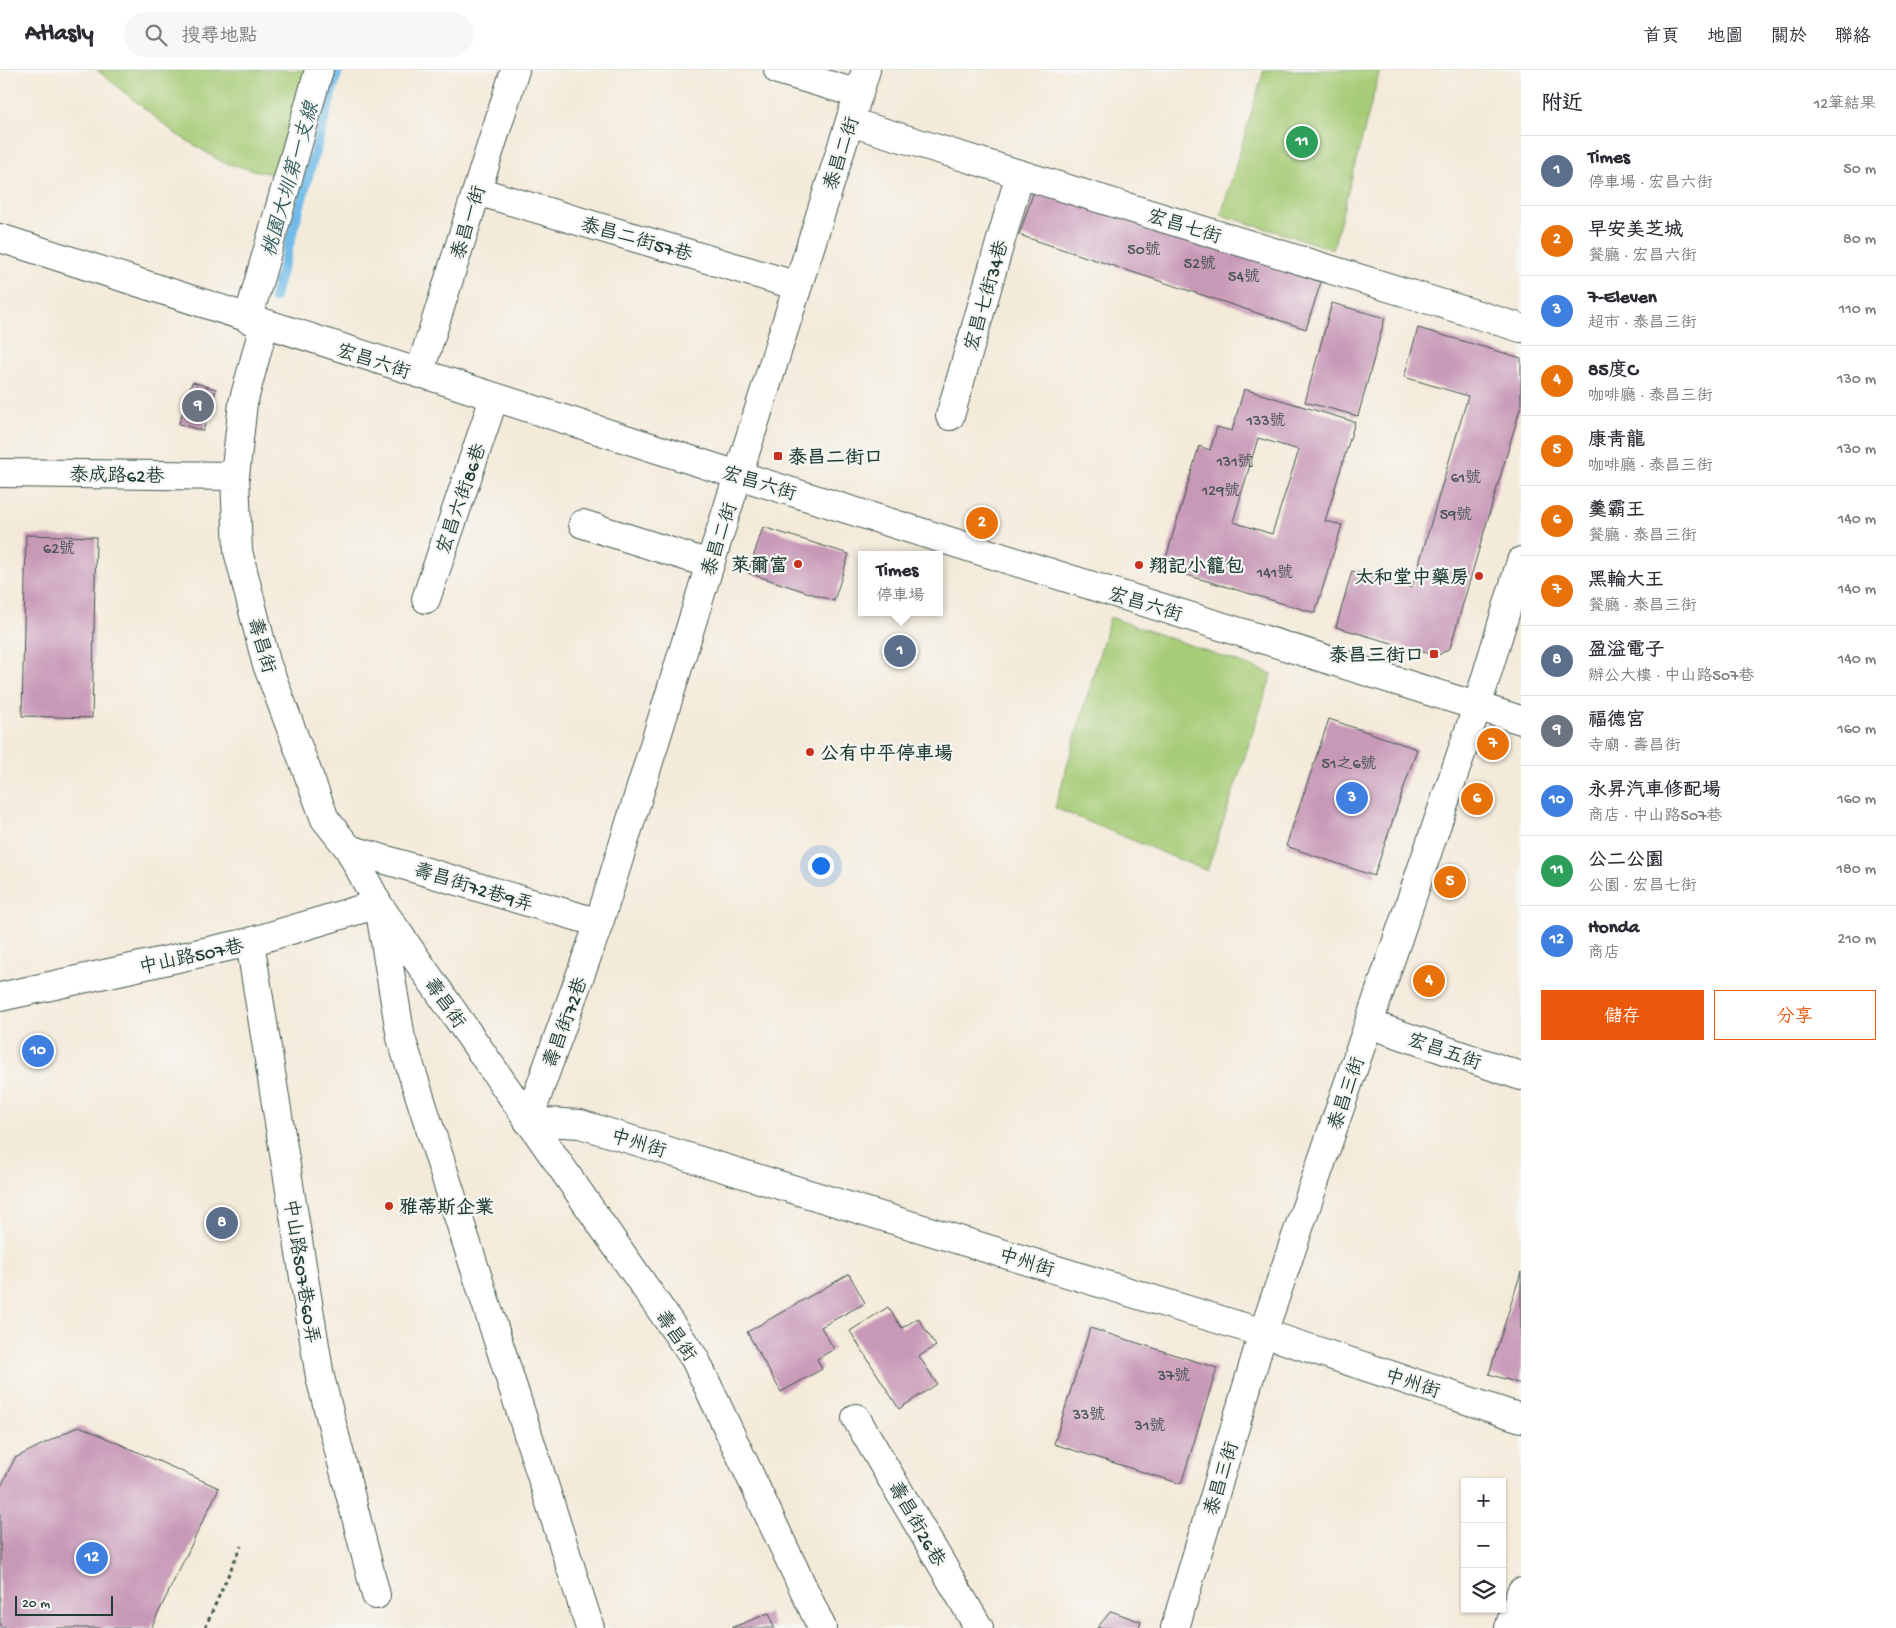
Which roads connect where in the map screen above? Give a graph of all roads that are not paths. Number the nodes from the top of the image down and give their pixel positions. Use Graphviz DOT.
graph roads {
  1 [pos="319,70"];
  2 [pos="515,70"];
  3 [pos="778,70"];
  4 [pos="862,82"];
  5 [pos="850,122"];
  6 [pos="1020,174"];
  7 [pos="476,190"];
  8 [pos="0,238"];
  9 [pos="798,286"];
  10 [pos="266,325"];
  11 [pos="1521,328"];
  12 [pos="419,374"];
  13 [pos="494,398"];
  14 [pos="950,416"];
  15 [pos="0,473"];
  16 [pos="738,475"];
  17 [pos="235,476"];
  18 [pos="582,524"];
  19 [pos="1521,561"];
  20 [pos="710,564"];
  21 [pos="426,598"];
  22 [pos="1477,707"];
  23 [pos="1521,720"];
  24 [pos="349,849"];
  25 [pos="378,904"];
  26 [pos="599,923"];
  27 [pos="250,942"];
  28 [pos="0,997"];
  29 [pos="1369,1024"];
  30 [pos="1521,1076"];
  31 [pos="528,1121"];
  32 [pos="1263,1333"];
  33 [pos="856,1418"];
  34 [pos="1521,1418"];
  35 [pos="1521,1592"];
  36 [pos="376,1595"];
  37 [pos="590,1628"];
  38 [pos="822,1628"];
  39 [pos="979,1628"];
  40 [pos="1175,1628"];
  41 [pos="1509,1628"];
  1 -- 10 [label="street, 壽昌街"];
  2 -- 7 [label="street, 泰昌一街"];
  3 -- 4 [label="street"];
  4 -- 5 [label="street, 泰昌二街"];
  5 -- 6 [label="street, 宏昌七街"];
  5 -- 9 [label="street, 泰昌二街"];
  6 -- 11 [label="street, 宏昌七街"];
  6 -- 14 [label="street, 宏昌七街34巷"];
  7 -- 9 [label="street, 泰昌二街57巷"];
  7 -- 12 [label="street, 泰昌一街"];
  8 -- 10 [label="street, 宏昌六街"];
  9 -- 16 [label="street, 泰昌二街"];
  10 -- 12 [label="street, 宏昌六街"];
  10 -- 17 [label="street, 壽昌街"];
  12 -- 13 [label="street, 宏昌六街"];
  13 -- 16 [label="street, 宏昌六街"];
  13 -- 21 [label="street, 宏昌六街86巷"];
  15 -- 17 [label="street, 泰成路62巷"];
  16 -- 20 [label="street, 泰昌二街"];
  16 -- 22 [label="street, 宏昌六街"];
  17 -- 24 [label="street, 壽昌街"];
  18 -- 20 [label="street"];
  19 -- 22 [label="street, 泰昌三街"];
  20 -- 26 [label="street, 泰昌二街"];
  22 -- 23 [label="street, 宏昌六街"];
  22 -- 29 [label="street, 泰昌三街"];
  24 -- 25 [label="street, 壽昌街"];
  24 -- 26 [label="street, 壽昌街72巷9弄"];
  25 -- 27 [label="street, 中山路507巷"];
  25 -- 31 [label="street, 壽昌街"];
  25 -- 37 [label="street"];
  26 -- 31 [label="street, 壽昌街72巷"];
  27 -- 28 [label="street, 中山路507巷"];
  27 -- 36 [label="street, 中山路507巷60弄"];
  29 -- 30 [label="street, 宏昌五街"];
  29 -- 32 [label="street, 泰昌三街"];
  31 -- 32 [label="street, 中州街"];
  31 -- 38 [label="street, 壽昌街"];
  32 -- 34 [label="street, 中州街"];
  32 -- 40 [label="street, 泰昌三街"];
  33 -- 39 [label="street, 壽昌街26巷"];
  35 -- 41 [label="street"];
}
